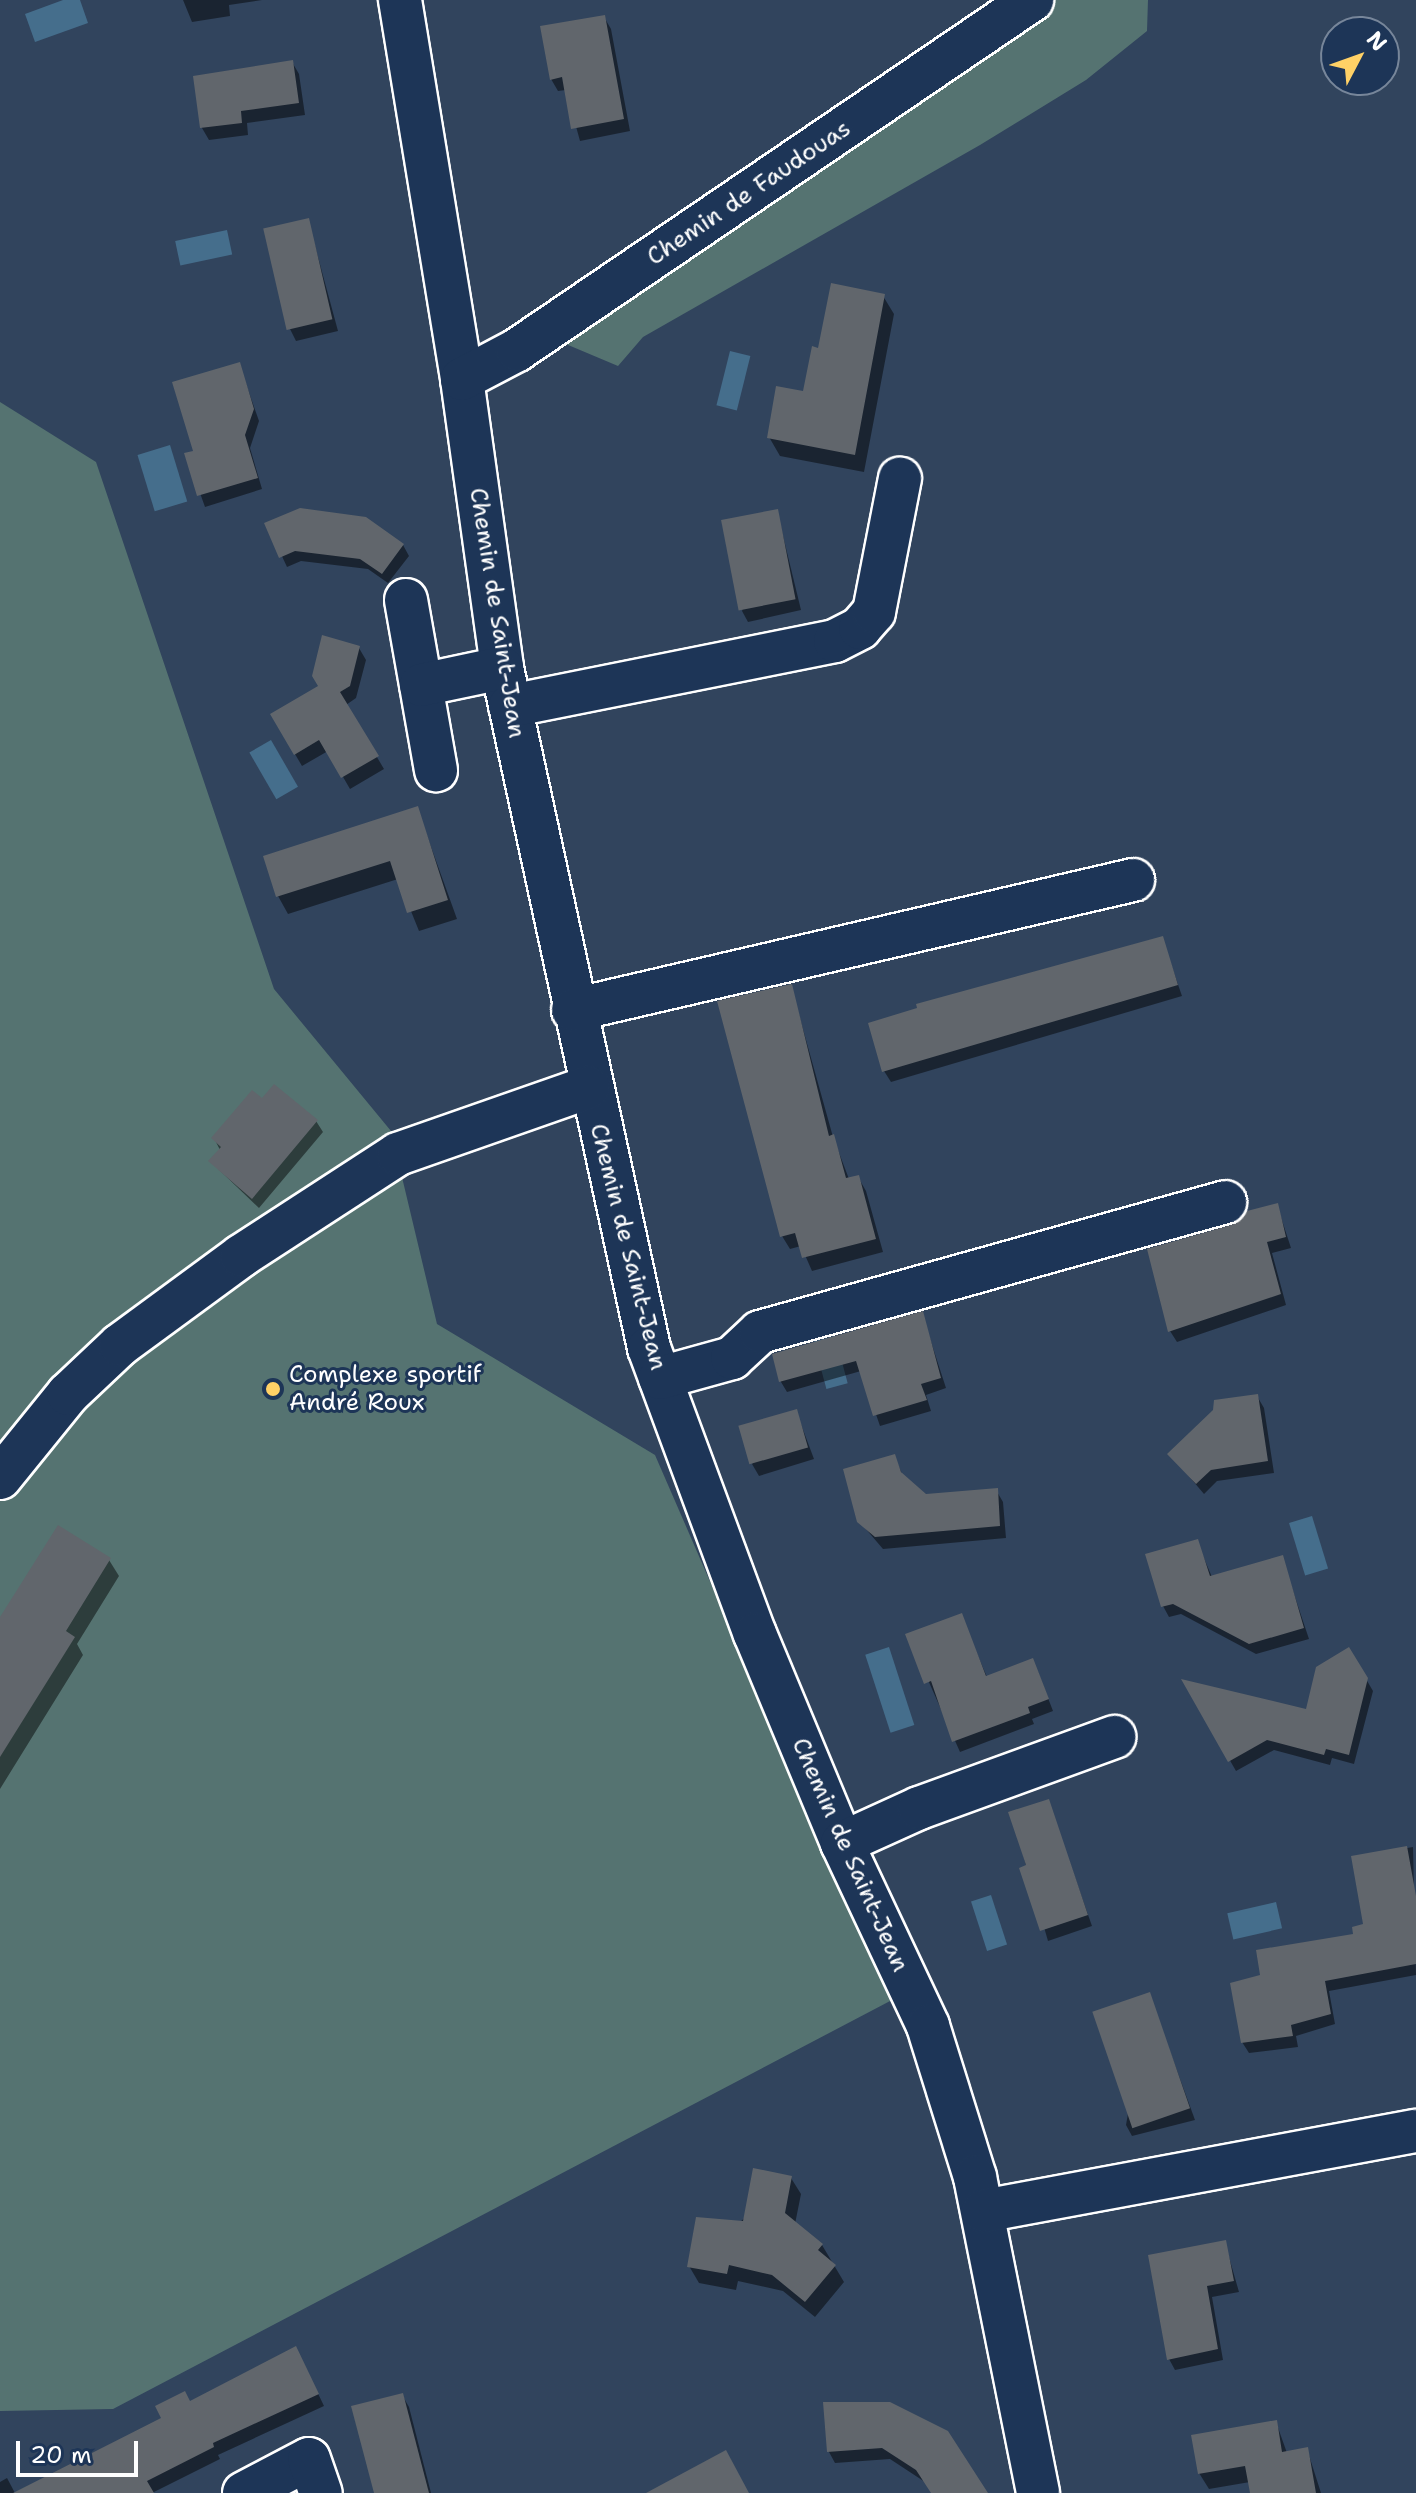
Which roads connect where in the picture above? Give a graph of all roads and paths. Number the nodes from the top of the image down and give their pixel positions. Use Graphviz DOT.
graph roads {
  1 [pos="400,0"];
  2 [pos="1032,0"];
  3 [pos="462,379"];
  4 [pos="900,478"];
  5 [pos="406,600"];
  6 [pos="421,685"];
  7 [pos="506,687"];
  8 [pos="436,770"];
  9 [pos="1133,880"];
  10 [pos="573,1010"];
  11 [pos="589,1087"];
  12 [pos="1225,1202"];
  13 [pos="660,1378"];
  14 [pos="0,1478"];
  15 [pos="1114,1737"];
  16 [pos="842,1843"];
  17 [pos="1416,2131"];
  18 [pos="983,2211"];
  19 [pos="244,2493"];
  20 [pos="321,2493"];
  21 [pos="1038,2493"];
  1 -- 3 [label="street, Chemin de Saint-Jean"];
  2 -- 3 [label="street, Chemin de Faudouas"];
  3 -- 7 [label="street, Chemin de Saint-Jean"];
  4 -- 7 [label="street"];
  5 -- 6 [label="street"];
  6 -- 7 [label="street"];
  6 -- 8 [label="street"];
  7 -- 10 [label="street, Chemin de Saint-Jean"];
  9 -- 10 [label="street"];
  10 -- 11 [label="street, Chemin de Saint-Jean"];
  11 -- 13 [label="street, Chemin de Saint-Jean"];
  11 -- 14 [label="street"];
  12 -- 13 [label="street"];
  13 -- 16 [label="street, Chemin de Saint-Jean"];
  15 -- 16 [label="street"];
  16 -- 18 [label="street, Chemin de Saint-Jean"];
  17 -- 18 [label="street"];
  18 -- 21 [label="street, Chemin de Saint-Jean"];
  19 -- 20 [label="street"];
}
